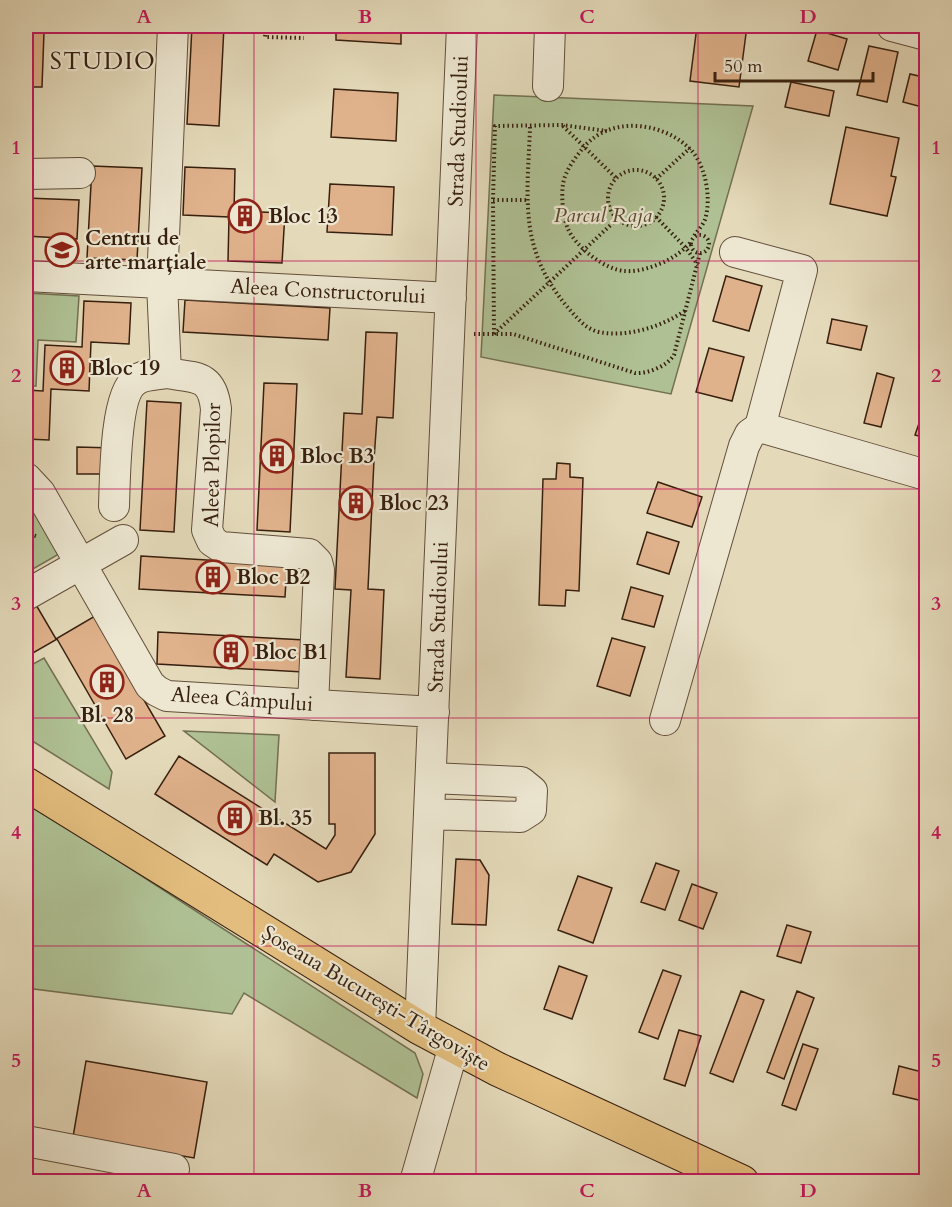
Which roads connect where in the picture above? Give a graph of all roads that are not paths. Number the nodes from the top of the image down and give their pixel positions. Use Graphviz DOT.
graph roads {
  1 [pos="173,26"];
  2 [pos="462,26"];
  3 [pos="550,26"];
  4 [pos="892,26"];
  5 [pos="927,34"];
  6 [pos="548,86"];
  7 [pos="80,173"];
  8 [pos="26,174"];
  9 [pos="735,252"];
  10 [pos="26,276"];
  11 [pos="162,283"];
  12 [pos="451,298"];
  13 [pos="166,373"];
  14 [pos="760,427"];
  15 [pos="927,475"];
  16 [pos="26,478"];
  17 [pos="114,506"];
  18 [pos="123,540"];
  19 [pos="81,564"];
  20 [pos="26,595"];
  21 [pos="313,705"];
  22 [pos="434,712"];
  23 [pos="665,720"];
  24 [pos="431,778"];
  25 [pos="26,784"];
  26 [pos="429,814"];
  27 [pos="420,1028"];
  28 [pos="454,1046"];
  29 [pos="26,1141"];
  30 [pos="174,1169"];
  31 [pos="132,1172"];
  32 [pos="415,1182"];
  33 [pos="742,1182"];
  1 -- 11 [label="street"];
  2 -- 12 [label="street, Strada Studioului"];
  3 -- 6 [label="street"];
  4 -- 5 [label="street"];
  7 -- 8 [label="street"];
  9 -- 14 [label="street"];
  10 -- 11 [label="street, Aleea Constructorului"];
  11 -- 12 [label="street, Aleea Constructorului"];
  11 -- 13 [label="street"];
  12 -- 22 [label="street, Strada Studioului"];
  13 -- 17 [label="street"];
  13 -- 21 [label="street, Aleea Plopilor"];
  14 -- 15 [label="street"];
  14 -- 23 [label="street"];
  16 -- 19 [label="street, Aleea Câmpului"];
  18 -- 19 [label="street"];
  19 -- 20 [label="street"];
  19 -- 21 [label="street, Aleea Câmpului"];
  21 -- 22 [label="street, Aleea Câmpului"];
  22 -- 24 [label="street, Strada Studioului"];
  24 -- 26 [label="street, Strada Studioului"];
  24 -- 26 [label="street"];
  25 -- 27 [label="main road, Șoseaua București-Târgoviște"];
  26 -- 27 [label="street, Strada Studioului"];
  27 -- 28 [label="main road, Șoseaua București-Târgoviște"];
  28 -- 32 [label="street"];
  28 -- 33 [label="main road, Șoseaua București-Târgoviște"];
  29 -- 31 [label="street"];
  30 -- 31 [label="street"];
}
